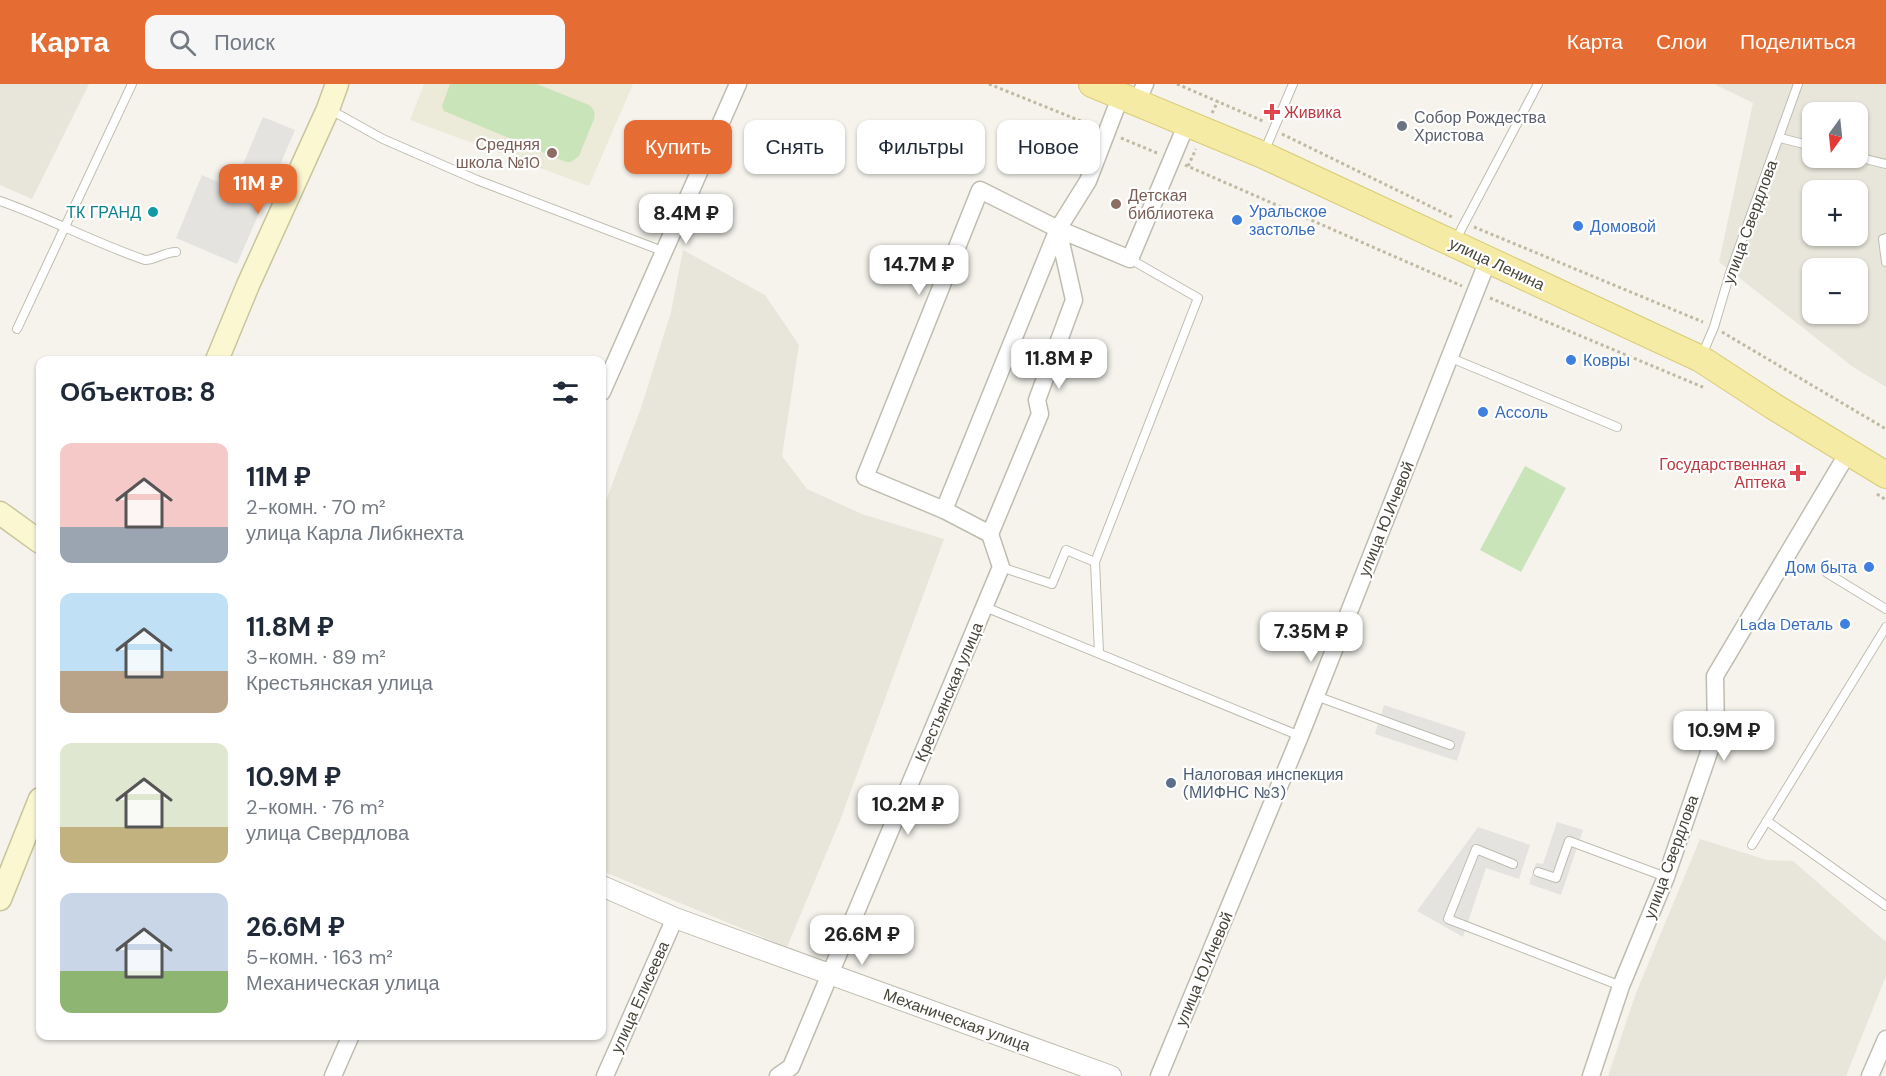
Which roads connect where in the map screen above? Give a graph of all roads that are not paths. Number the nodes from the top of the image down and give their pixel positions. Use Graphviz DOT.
graph roads {
  1 [pos="132,84"];
  2 [pos="337,84"];
  3 [pos="738,84"];
  4 [pos="1092,84"];
  5 [pos="1293,84"];
  6 [pos="1538,84"];
  7 [pos="1798,84"];
  8 [pos="1134,94"];
  9 [pos="328,109"];
  10 [pos="1187,123"];
  11 [pos="1780,138"];
  12 [pos="1802,144"];
  13 [pos="1263,155"];
  14 [pos="1868,160"];
  15 [pos="1886,164"];
  16 [pos="0,201"];
  17 [pos="64,228"];
  18 [pos="1058,229"];
  19 [pos="1459,233"];
  20 [pos="1886,238"];
  21 [pos="176,252"];
  22 [pos="665,252"];
  23 [pos="1130,259"];
  24 [pos="1488,260"];
  25 [pos="1886,262"];
  26 [pos="17,329"];
  27 [pos="220,356"];
  28 [pos="1450,358"];
  29 [pos="1701,359"];
  30 [pos="606,383"];
  31 [pos="1617,427"];
  32 [pos="1849,451"];
  33 [pos="1881,484"];
  34 [pos="944,510"];
  35 [pos="0,513"];
  36 [pos="990,534"];
  37 [pos="36,539"];
  38 [pos="1095,561"];
  39 [pos="1001,567"];
  40 [pos="1827,573"];
  41 [pos="985,607"];
  42 [pos="1886,609"];
  43 [pos="1886,627"];
  44 [pos="1099,653"];
  45 [pos="1316,696"];
  46 [pos="1300,736"];
  47 [pos="1450,745"];
  48 [pos="36,810"];
  49 [pos="1767,821"];
  50 [pos="1752,845"];
  51 [pos="1513,864"];
  52 [pos="1538,872"];
  53 [pos="1666,877"];
  54 [pos="606,888"];
  55 [pos="0,899"];
  56 [pos="1886,906"];
  57 [pos="675,918"];
  58 [pos="831,975"];
  59 [pos="1621,986"];
  60 [pos="1886,1039"];
  61 [pos="349,1040"];
  62 [pos="333,1076"];
  63 [pos="605,1076"];
  64 [pos="778,1076"];
  65 [pos="1111,1076"];
  66 [pos="1159,1076"];
  67 [pos="1591,1076"];
  68 [pos="1869,1076"];
  1 -- 17 [label="lane"];
  2 -- 9 [label="main road"];
  3 -- 22 [label="street"];
  4 -- 8 [label="main road, улица Ленина"];
  5 -- 13 [label="lane"];
  6 -- 19 [label="lane"];
  7 -- 11 [label="lane, улица Свердлова"];
  8 -- 10 [label="main road, улица Ленина"];
  8 -- 18 [label="street"];
  9 -- 22 [label="lane"];
  9 -- 27 [label="main road"];
  10 -- 13 [label="main road, улица Ленина"];
  10 -- 23 [label="street"];
  11 -- 12 [label="lane"];
  11 -- 29 [label="lane, улица Свердлова"];
  13 -- 19 [label="main road, улица Ленина"];
  14 -- 15 [label="lane"];
  16 -- 17 [label="lane"];
  17 -- 21 [label="lane"];
  17 -- 26 [label="lane"];
  18 -- 23 [label="street"];
  18 -- 34 [label="street"];
  18 -- 34 [label="street"];
  18 -- 36 [label="street"];
  19 -- 24 [label="main road, улица Ленина"];
  20 -- 25 [label="lane"];
  22 -- 30 [label="street"];
  23 -- 38 [label="lane"];
  24 -- 28 [label="street, улица Ю.Ичевой"];
  24 -- 29 [label="main road, улица Ленина"];
  28 -- 31 [label="lane"];
  28 -- 45 [label="street, улица Ю.Ичевой"];
  29 -- 32 [label="main road, улица Ленина"];
  32 -- 33 [label="main road, улица Ленина"];
  32 -- 53 [label="street, улица Свердлова"];
  34 -- 36 [label="street"];
  35 -- 37 [label="main road"];
  36 -- 39 [label="street"];
  38 -- 39 [label="lane"];
  38 -- 44 [label="lane"];
  39 -- 41 [label="street, Крестьянская улица"];
  40 -- 42 [label="lane"];
  41 -- 44 [label="lane"];
  41 -- 58 [label="street, Крестьянская улица"];
  43 -- 49 [label="lane"];
  44 -- 46 [label="lane"];
  45 -- 46 [label="street, улица Ю.Ичевой"];
  45 -- 47 [label="lane"];
  46 -- 66 [label="street, улица Ю.Ичевой"];
  48 -- 55 [label="main road"];
  49 -- 50 [label="lane"];
  49 -- 56 [label="lane"];
  51 -- 59 [label="lane"];
  52 -- 53 [label="lane"];
  53 -- 59 [label="street, улица Свердлова"];
  54 -- 57 [label="street, Механическая улица"];
  57 -- 58 [label="street, Механическая улица"];
  57 -- 63 [label="street, улица Елисеева"];
  58 -- 64 [label="street, Крестьянская улица"];
  58 -- 65 [label="street, Механическая улица"];
  59 -- 67 [label="street, улица Свердлова"];
  60 -- 68 [label="street"];
  61 -- 62 [label="street"];
}
